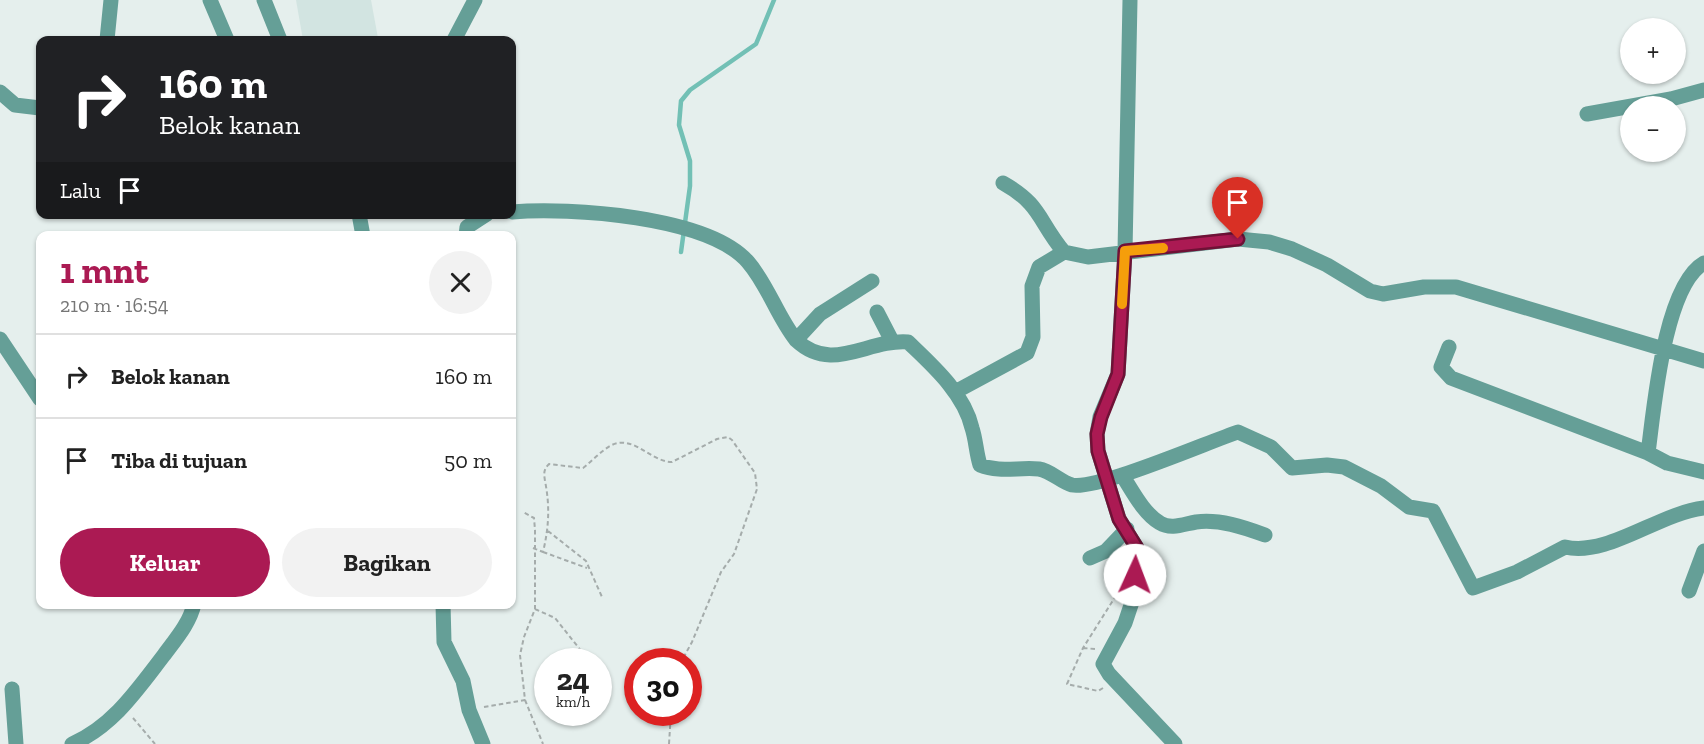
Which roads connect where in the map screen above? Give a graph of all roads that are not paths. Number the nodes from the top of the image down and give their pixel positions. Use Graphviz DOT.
graph roads {
  1 [pos="111,0"];
  2 [pos="210,0"];
  3 [pos="264,0"];
  4 [pos="475,0"];
  5 [pos="1130,0"];
  6 [pos="107,36"];
  7 [pos="224,36"];
  8 [pos="278,36"];
  9 [pos="456,36"];
  10 [pos="1704,90"];
  11 [pos="0,92"];
  12 [pos="36,108"];
  13 [pos="1587,114"];
  14 [pos="1003,183"];
  15 [pos="516,207"];
  16 [pos="479,219"];
  17 [pos="467,231"];
  18 [pos="1125,251"];
  19 [pos="1064,252"];
  20 [pos="1704,263"];
  21 [pos="872,281"];
  22 [pos="877,312"];
  23 [pos="0,339"];
  24 [pos="796,340"];
  25 [pos="892,341"];
  26 [pos="1449,346"];
  27 [pos="1662,347"];
  28 [pos="1704,361"];
  29 [pos="955,392"];
  30 [pos="36,393"];
  31 [pos="1648,453"];
  32 [pos="1704,472"];
  33 [pos="1122,475"];
  34 [pos="1107,479"];
  35 [pos="1704,508"];
  36 [pos="1127,529"];
  37 [pos="1265,535"];
  38 [pos="1704,551"];
  39 [pos="1090,558"];
  40 [pos="1689,591"];
  41 [pos="193,609"];
  42 [pos="443,609"];
  43 [pos="12,689"];
  44 [pos="16,744"];
  45 [pos="72,744"];
  46 [pos="483,744"];
  47 [pos="1175,744"];
  1 -- 6 [label="street"];
  2 -- 7 [label="street"];
  3 -- 8 [label="street"];
  4 -- 9 [label="street"];
  5 -- 18 [label="street"];
  10 -- 13 [label="street"];
  11 -- 12 [label="street"];
  14 -- 19 [label="street"];
  15 -- 24 [label="street"];
  16 -- 17 [label="street"];
  18 -- 19 [label="street"];
  18 -- 27 [label="street"];
  18 -- 34 [label="street"];
  19 -- 29 [label="street"];
  20 -- 27 [label="street"];
  21 -- 24 [label="street"];
  22 -- 25 [label="street"];
  23 -- 30 [label="street"];
  24 -- 25 [label="street"];
  25 -- 29 [label="street"];
  26 -- 31 [label="street"];
  27 -- 28 [label="street"];
  27 -- 31 [label="street"];
  29 -- 34 [label="street"];
  31 -- 32 [label="street"];
  33 -- 34 [label="street"];
  33 -- 35 [label="street"];
  33 -- 37 [label="street"];
  34 -- 36 [label="street"];
  36 -- 39 [label="street"];
  36 -- 47 [label="street"];
  38 -- 40 [label="street"];
  41 -- 45 [label="street"];
  42 -- 46 [label="street"];
  43 -- 44 [label="street"];
}
